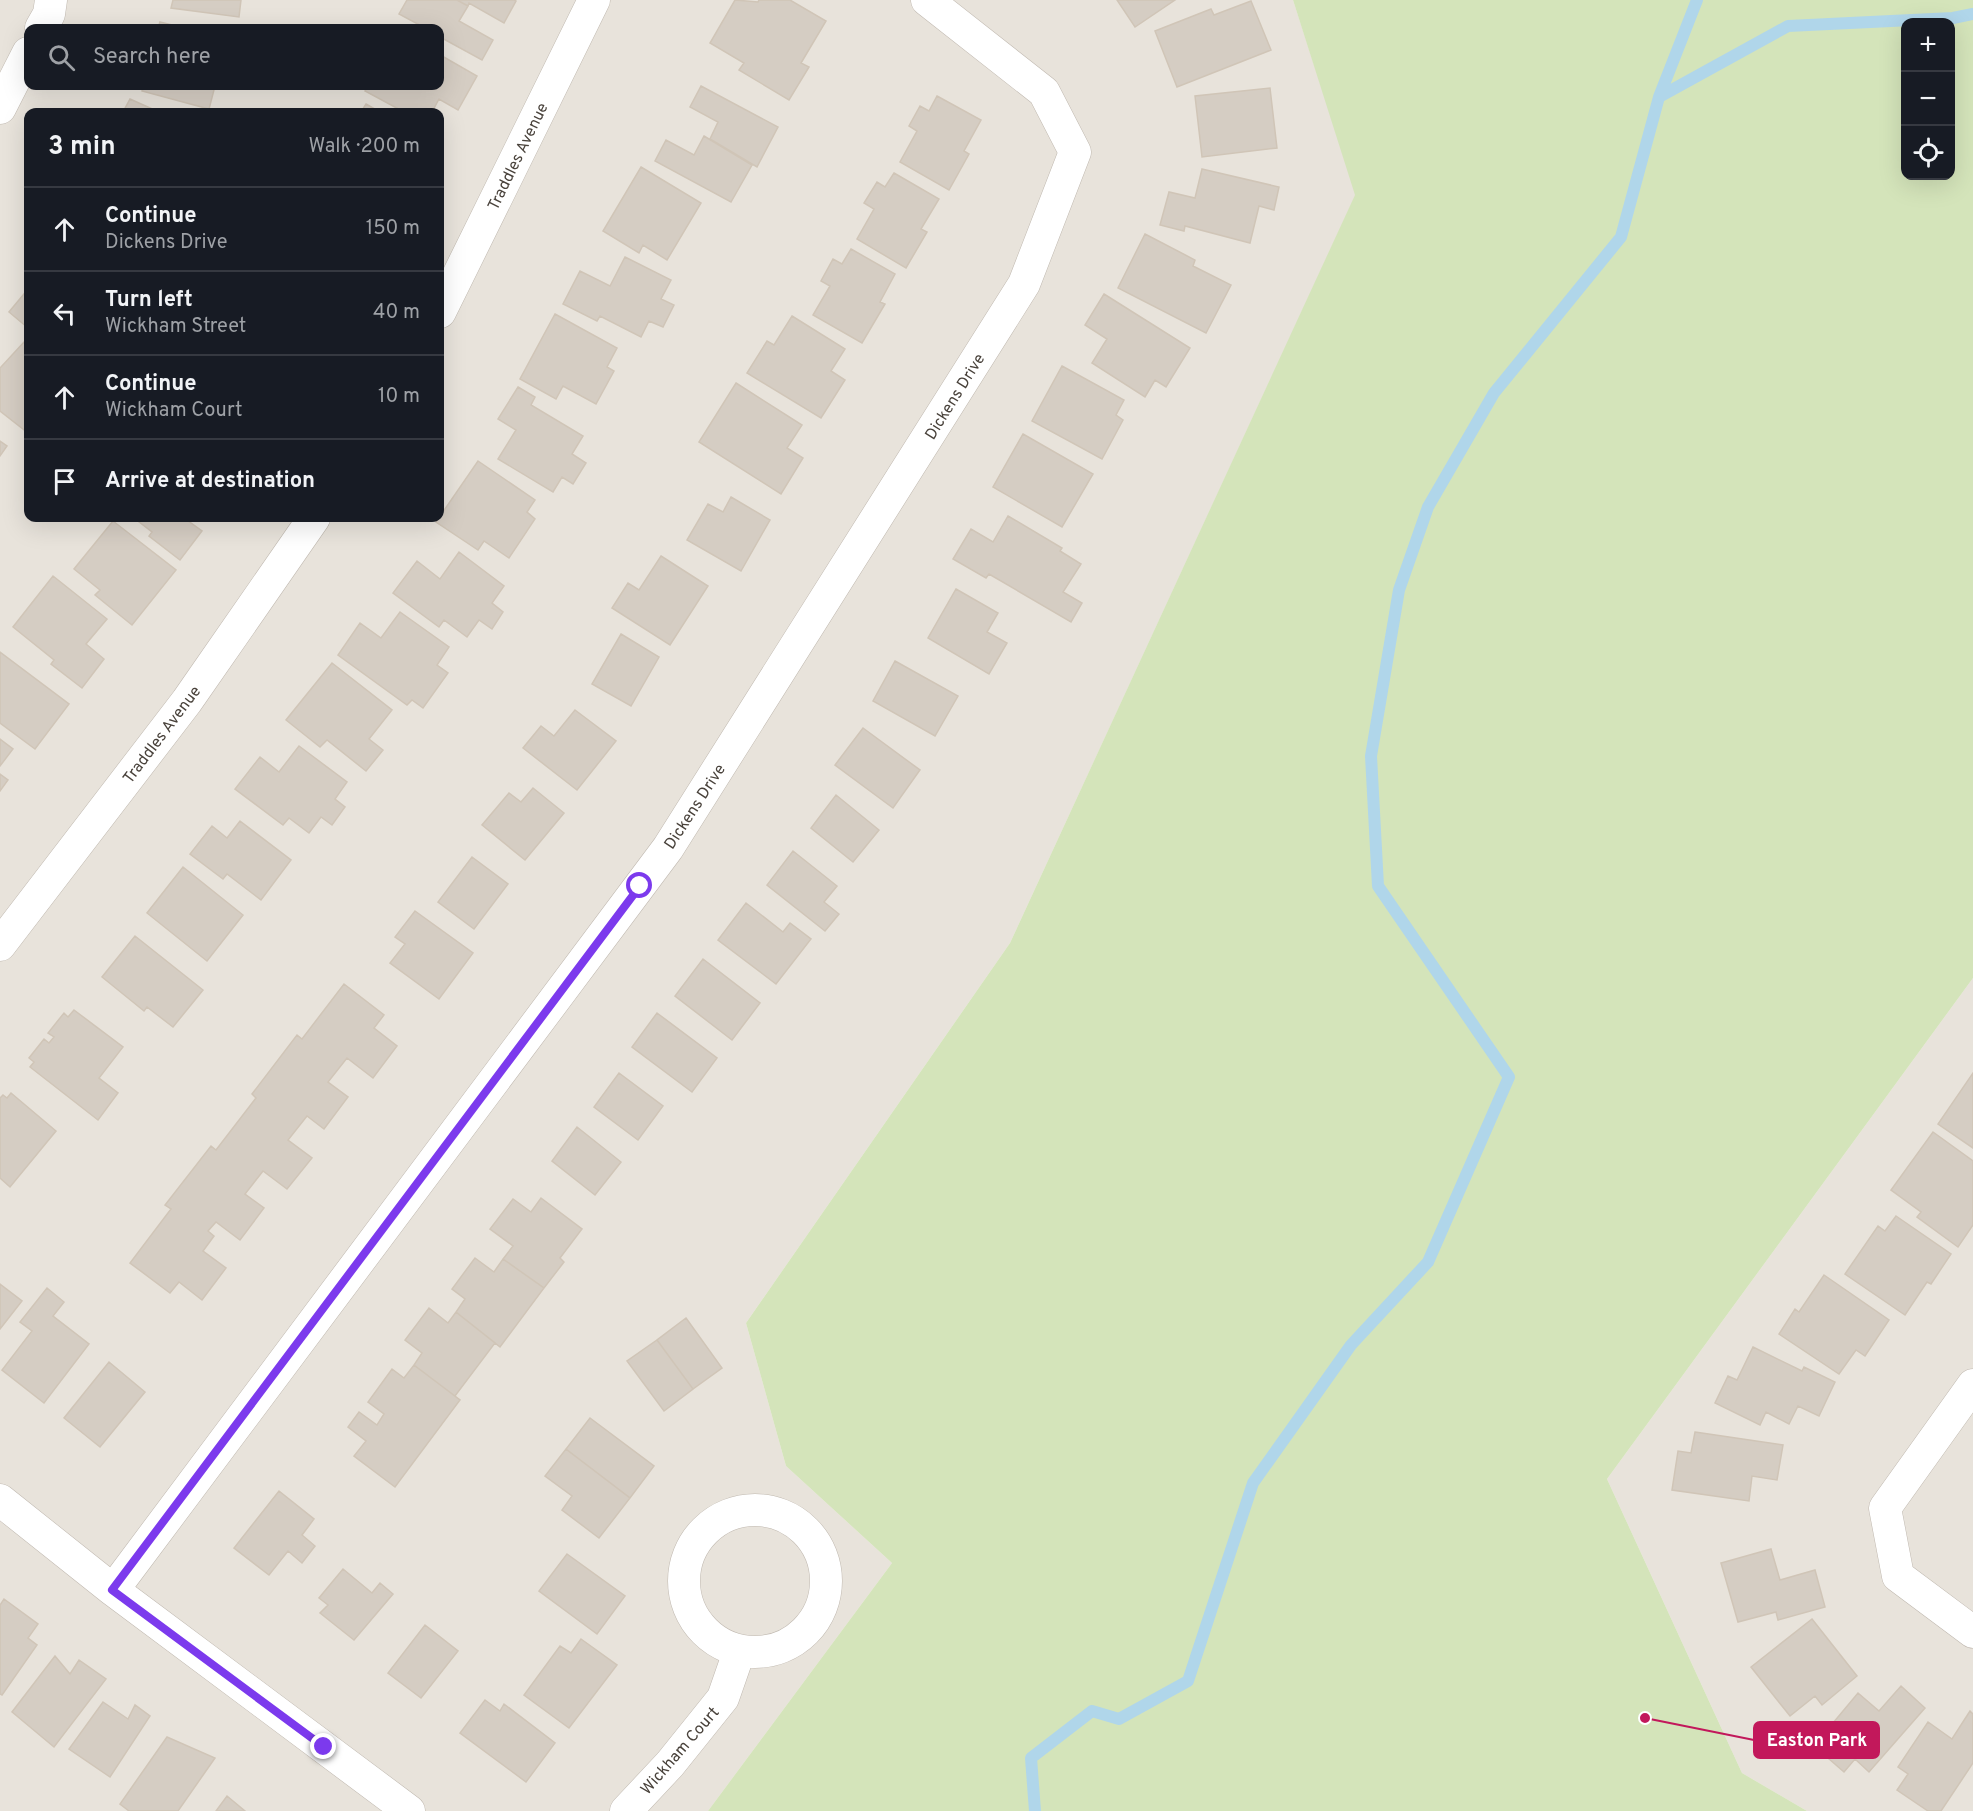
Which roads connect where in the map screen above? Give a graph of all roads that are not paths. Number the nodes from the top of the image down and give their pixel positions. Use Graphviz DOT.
graph roads {
  1 [pos="51,0"];
  2 [pos="594,0"];
  3 [pos="927,0"];
  4 [pos="43,24"];
  5 [pos="24,61"];
  6 [pos="0,108"];
  7 [pos="444,304"];
  8 [pos="311,522"];
  9 [pos="0,945"];
  10 [pos="1973,1385"];
  11 [pos="0,1500"];
  12 [pos="112,1590"];
  13 [pos="1973,1632"];
  14 [pos="739,1652"];
  15 [pos="409,1811"];
  16 [pos="626,1811"];
  1 -- 4 [label="street"];
  2 -- 7 [label="street, Traddles Avenue"];
  3 -- 12 [label="street, Dickens Drive"];
  5 -- 6 [label="street"];
  8 -- 9 [label="street, Traddles Avenue"];
  10 -- 13 [label="street"];
  11 -- 12 [label="street"];
  12 -- 15 [label="street"];
  14 -- 14 [label="street"];
  14 -- 16 [label="street, Wickham Court"];
}
